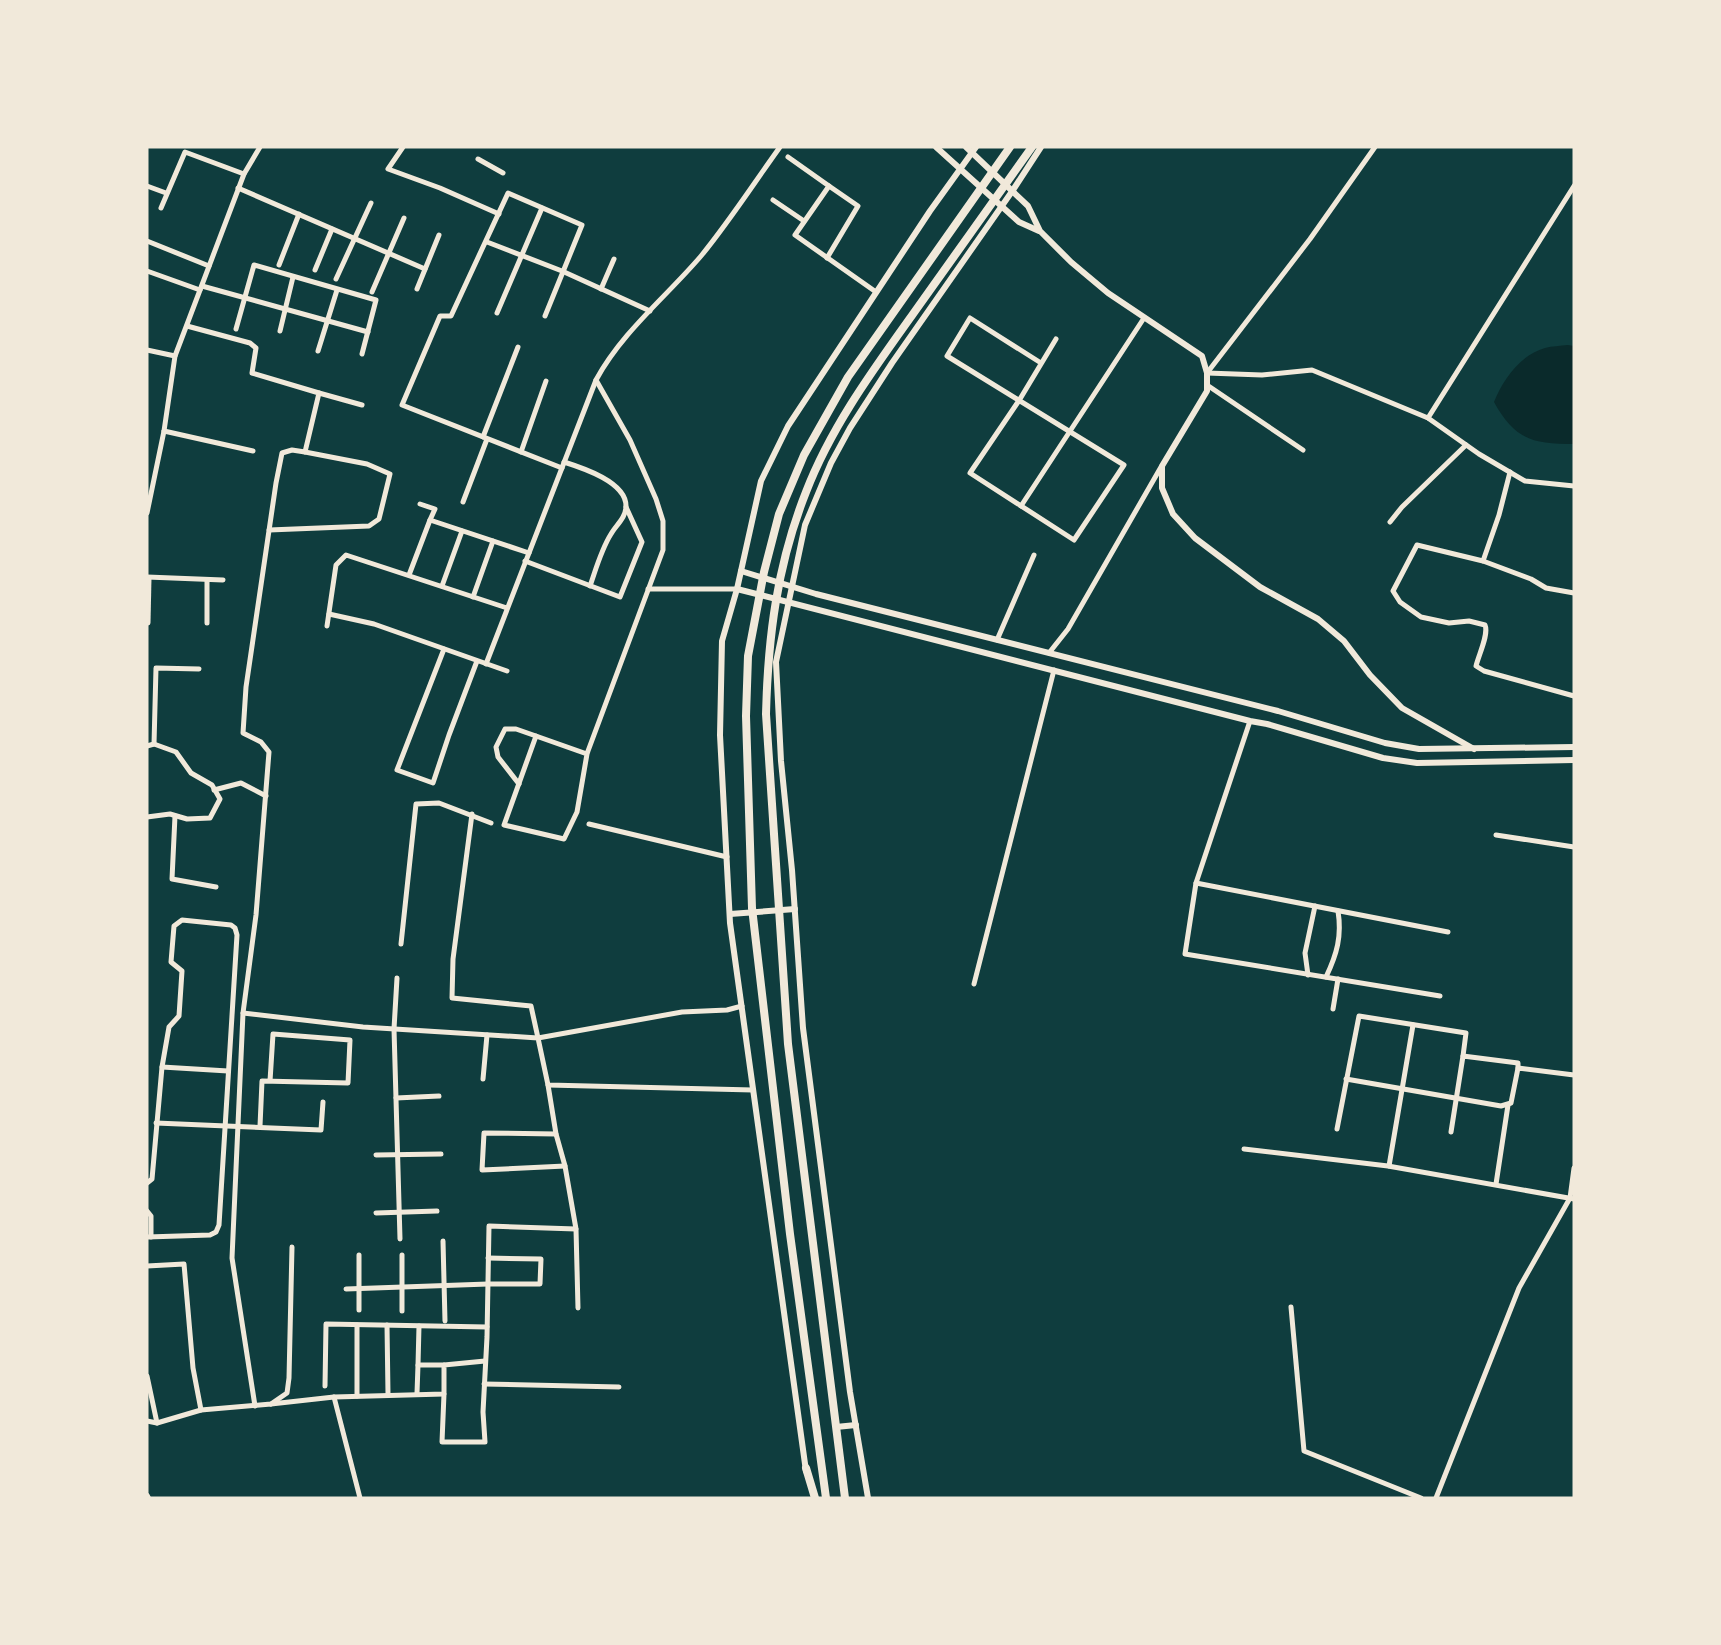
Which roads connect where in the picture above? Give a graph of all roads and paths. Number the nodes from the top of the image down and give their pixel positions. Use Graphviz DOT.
graph roads {
  1 [pos="260,147"];
  2 [pos="403,147"];
  3 [pos="780,147"];
  4 [pos="936,147"];
  5 [pos="966,147"];
  6 [pos="1010,147"];
  7 [pos="1032,147"];
  8 [pos="1041,147"];
  9 [pos="1375,147"];
  10 [pos="974,149"];
  11 [pos="788,157"];
  12 [pos="478,159"];
  13 [pos="959,170"];
  14 [pos="503,173"];
  15 [pos="244,174"];
  16 [pos="147,186"];
  17 [pos="829,186"];
  18 [pos="1574,186"];
  19 [pos="238,188"];
  20 [pos="1013,190"];
  21 [pos="166,194"];
  22 [pos="773,200"];
  23 [pos="371,203"];
  24 [pos="1001,206"];
  25 [pos="161,208"];
  26 [pos="542,208"];
  27 [pos="299,214"];
  28 [pos="499,214"];
  29 [pos="404,218"];
  30 [pos="804,221"];
  31 [pos="332,229"];
  32 [pos="1040,231"];
  33 [pos="439,235"];
  34 [pos="355,238"];
  35 [pos="147,241"];
  36 [pos="487,242"];
  37 [pos="389,253"];
  38 [pos="521,255"];
  39 [pos="827,258"];
  40 [pos="614,259"];
  41 [pos="279,265"];
  42 [pos="209,266"];
  43 [pos="425,269"];
  44 [pos="315,270"];
  45 [pos="147,271"];
  46 [pos="562,271"];
  47 [pos="293,277"];
  48 [pos="336,279"];
  49 [pos="201,288"];
  50 [pos="417,289"];
  51 [pos="601,289"];
  52 [pos="337,290"];
  53 [pos="372,292"];
  54 [pos="876,292"];
  55 [pos="245,298"];
  56 [pos="285,309"];
  57 [pos="650,311"];
  58 [pos="497,313"];
  59 [pos="545,315"];
  60 [pos="1144,318"];
  61 [pos="328,321"];
  62 [pos="187,326"];
  63 [pos="236,329"];
  64 [pos="279,331"];
  65 [pos="368,332"];
  66 [pos="1056,339"];
  67 [pos="518,347"];
  68 [pos="147,350"];
  69 [pos="318,351"];
  70 [pos="362,354"];
  71 [pos="175,356"];
  72 [pos="1041,363"];
  73 [pos="1207,373"];
  74 [pos="596,380"];
  75 [pos="546,381"];
  76 [pos="1207,385"];
  77 [pos="319,393"];
  78 [pos="1020,399"];
  79 [pos="362,405"];
  80 [pos="1428,418"];
  81 [pos="164,431"];
  82 [pos="1070,431"];
  83 [pos="485,438"];
  84 [pos="1466,445"];
  85 [pos="1303,450"];
  86 [pos="253,451"];
  87 [pos="305,452"];
  88 [pos="521,452"];
  89 [pos="563,465"];
  90 [pos="1162,466"];
  91 [pos="1510,472"];
  92 [pos="1574,486"];
  93 [pos="463,502"];
  94 [pos="420,504"];
  95 [pos="1022,506"];
  96 [pos="626,507"];
  97 [pos="147,513"];
  98 [pos="430,520"];
  99 [pos="1390,522"];
  100 [pos="269,530"];
  101 [pos="462,531"];
  102 [pos="493,541"];
  103 [pos="529,553"];
  104 [pos="1034,555"];
  105 [pos="525,561"];
  106 [pos="1483,561"];
  107 [pos="741,572"];
  108 [pos="409,575"];
  109 [pos="148,578"];
  110 [pos="207,580"];
  111 [pos="223,580"];
  112 [pos="441,586"];
  113 [pos="590,586"];
  114 [pos="792,587"];
  115 [pos="648,589"];
  116 [pos="737,589"];
  117 [pos="1574,593"];
  118 [pos="473,597"];
  119 [pos="788,601"];
  120 [pos="507,608"];
  121 [pos="329,614"];
  122 [pos="148,623"];
  123 [pos="207,623"];
  124 [pos="327,626"];
  125 [pos="997,640"];
  126 [pos="444,649"];
  127 [pos="1049,653"];
  128 [pos="477,661"];
  129 [pos="486,664"];
  130 [pos="199,669"];
  131 [pos="1054,670"];
  132 [pos="507,671"];
  133 [pos="1574,696"];
  134 [pos="1250,722"];
  135 [pos="536,736"];
  136 [pos="154,744"];
  137 [pos="147,746"];
  138 [pos="1574,747"];
  139 [pos="1474,749"];
  140 [pos="587,754"];
  141 [pos="1574,760"];
  142 [pos="519,784"];
  143 [pos="214,790"];
  144 [pos="266,796"];
  145 [pos="472,814"];
  146 [pos="175,816"];
  147 [pos="147,817"];
  148 [pos="491,823"];
  149 [pos="589,824"];
  150 [pos="1496,835"];
  151 [pos="1574,846"];
  152 [pos="727,857"];
  153 [pos="1196,883"];
  154 [pos="216,887"];
  155 [pos="1315,906"];
  156 [pos="795,909"];
  157 [pos="1338,910"];
  158 [pos="730,914"];
  159 [pos="1448,932"];
  160 [pos="401,944"];
  161 [pos="1308,975"];
  162 [pos="397,978"];
  163 [pos="1326,978"];
  164 [pos="1338,979"];
  165 [pos="974,984"];
  166 [pos="1440,996"];
  167 [pos="742,1006"];
  168 [pos="1333,1009"];
  169 [pos="243,1013"];
  170 [pos="1413,1025"];
  171 [pos="394,1029"];
  172 [pos="487,1035"];
  173 [pos="538,1038"];
  174 [pos="1463,1056"];
  175 [pos="162,1067"];
  176 [pos="1518,1068"];
  177 [pos="228,1071"];
  178 [pos="1574,1075"];
  179 [pos="483,1079"];
  180 [pos="1346,1079"];
  181 [pos="270,1081"];
  182 [pos="548,1085"];
  183 [pos="1401,1088"];
  184 [pos="753,1090"];
  185 [pos="439,1096"];
  186 [pos="396,1098"];
  187 [pos="1457,1098"];
  188 [pos="323,1102"];
  189 [pos="1508,1105"];
  190 [pos="156,1123"];
  191 [pos="225,1126"];
  192 [pos="239,1126"];
  193 [pos="260,1126"];
  194 [pos="1337,1129"];
  195 [pos="1451,1132"];
  196 [pos="556,1134"];
  197 [pos="1244,1149"];
  198 [pos="441,1154"];
  199 [pos="376,1155"];
  200 [pos="397,1156"];
  201 [pos="565,1166"];
  202 [pos="1389,1166"];
  203 [pos="1574,1168"];
  204 [pos="147,1183"];
  205 [pos="1496,1184"];
  206 [pos="1572,1199"];
  207 [pos="147,1211"];
  208 [pos="437,1211"];
  209 [pos="399,1212"];
  210 [pos="375,1213"];
  211 [pos="576,1229"];
  212 [pos="149,1237"];
  213 [pos="400,1239"];
  214 [pos="443,1241"];
  215 [pos="292,1247"];
  216 [pos="402,1255"];
  217 [pos="358,1256"];
  218 [pos="488,1258"];
  219 [pos="147,1266"];
  220 [pos="488,1284"];
  221 [pos="443,1286"];
  222 [pos="402,1287"];
  223 [pos="359,1288"];
  224 [pos="346,1289"];
  225 [pos="1291,1307"];
  226 [pos="578,1308"];
  227 [pos="358,1310"];
  228 [pos="402,1311"];
  229 [pos="445,1321"];
  230 [pos="357,1325"];
  231 [pos="387,1325"];
  232 [pos="419,1326"];
  233 [pos="488,1327"];
  234 [pos="485,1361"];
  235 [pos="417,1365"];
  236 [pos="444,1365"];
  237 [pos="147,1376"];
  238 [pos="484,1384"];
  239 [pos="325,1386"];
  240 [pos="619,1387"];
  241 [pos="417,1393"];
  242 [pos="388,1394"];
  243 [pos="444,1394"];
  244 [pos="334,1396"];
  245 [pos="357,1396"];
  246 [pos="271,1404"];
  247 [pos="255,1406"];
  248 [pos="201,1410"];
  249 [pos="147,1421"];
  250 [pos="157,1423"];
  251 [pos="856,1425"];
  252 [pos="836,1427"];
  253 [pos="816,1431"];
  254 [pos="801,1433"];
  255 [pos="806,1468"];
  256 [pos="360,1498"];
  257 [pos="810,1498"];
  258 [pos="815,1498"];
  259 [pos="826,1498"];
  260 [pos="845,1498"];
  261 [pos="868,1498"];
  262 [pos="1421,1498"];
  263 [pos="1436,1498"];
  1 -- 15 [label="street"];
  2 -- 28 [label="street"];
  3 -- 57 [label="street"];
  4 -- 13 [label="street"];
  5 -- 10 [label="street"];
  6 -- 253 [label="highway"];
  7 -- 252 [label="highway"];
  8 -- 20 [label="street"];
  9 -- 73 [label="street"];
  10 -- 13 [label="street"];
  10 -- 20 [label="street"];
  11 -- 17 [label="street"];
  12 -- 14 [label="street"];
  13 -- 24 [label="street"];
  13 -- 54 [label="street"];
  15 -- 19 [label="street"];
  15 -- 21 [label="street"];
  16 -- 21 [label="street"];
  17 -- 30 [label="street"];
  17 -- 39 [label="street"];
  18 -- 80 [label="street"];
  19 -- 27 [label="street"];
  19 -- 42 [label="street"];
  20 -- 24 [label="street"];
  20 -- 32 [label="street"];
  21 -- 25 [label="street"];
  22 -- 30 [label="street"];
  23 -- 34 [label="street"];
  24 -- 32 [label="street"];
  24 -- 114 [label="street"];
  26 -- 28 [label="street"];
  26 -- 38 [label="street"];
  26 -- 46 [label="street"];
  27 -- 31 [label="street"];
  27 -- 41 [label="street"];
  28 -- 36 [label="street"];
  29 -- 37 [label="street"];
  30 -- 39 [label="street"];
  31 -- 34 [label="street"];
  31 -- 44 [label="street"];
  32 -- 60 [label="street"];
  33 -- 43 [label="street"];
  34 -- 37 [label="street"];
  34 -- 48 [label="street"];
  35 -- 42 [label="street"];
  36 -- 38 [label="street"];
  36 -- 83 [label="street"];
  37 -- 43 [label="street"];
  37 -- 53 [label="street"];
  38 -- 46 [label="street"];
  38 -- 58 [label="street"];
  39 -- 54 [label="street"];
  40 -- 51 [label="street"];
  42 -- 49 [label="street"];
  43 -- 50 [label="street"];
  45 -- 49 [label="street"];
  46 -- 51 [label="street"];
  46 -- 59 [label="street"];
  47 -- 52 [label="street"];
  47 -- 55 [label="street"];
  47 -- 56 [label="street"];
  49 -- 55 [label="street"];
  49 -- 62 [label="street"];
  51 -- 57 [label="street"];
  52 -- 61 [label="street"];
  52 -- 65 [label="street"];
  54 -- 107 [label="street"];
  55 -- 56 [label="street"];
  55 -- 63 [label="street"];
  56 -- 61 [label="street"];
  56 -- 64 [label="street"];
  57 -- 74 [label="street"];
  60 -- 73 [label="street"];
  60 -- 82 [label="street"];
  61 -- 65 [label="street"];
  61 -- 69 [label="street"];
  62 -- 71 [label="street"];
  62 -- 77 [label="street"];
  65 -- 70 [label="street"];
  66 -- 72 [label="street"];
  67 -- 83 [label="street"];
  68 -- 71 [label="street"];
  71 -- 81 [label="street"];
  72 -- 78 [label="street"];
  72 -- 78 [label="street"];
  73 -- 76 [label="street"];
  73 -- 80 [label="street"];
  74 -- 89 [label="street"];
  74 -- 115 [label="street"];
  75 -- 88 [label="street"];
  76 -- 85 [label="street"];
  76 -- 90 [label="street"];
  77 -- 79 [label="street"];
  77 -- 87 [label="street"];
  78 -- 82 [label="street"];
  78 -- 95 [label="street"];
  80 -- 84 [label="street"];
  81 -- 86 [label="street"];
  81 -- 97 [label="street"];
  82 -- 95 [label="street"];
  82 -- 95 [label="street"];
  83 -- 88 [label="street"];
  83 -- 93 [label="street"];
  84 -- 91 [label="street"];
  84 -- 99 [label="street"];
  87 -- 100 [label="street"];
  87 -- 100 [label="street"];
  88 -- 89 [label="street"];
  89 -- 96 [label="street"];
  89 -- 103 [label="street"];
  90 -- 127 [label="street"];
  90 -- 139 [label="street"];
  91 -- 92 [label="street"];
  91 -- 106 [label="street"];
  94 -- 98 [label="street"];
  96 -- 113 [label="street"];
  96 -- 113 [label="street"];
  98 -- 101 [label="street"];
  98 -- 108 [label="street"];
  100 -- 144 [label="street"];
  101 -- 102 [label="street"];
  101 -- 112 [label="street"];
  102 -- 103 [label="street"];
  102 -- 118 [label="street"];
  103 -- 105 [label="street"];
  104 -- 125 [label="street"];
  105 -- 113 [label="street"];
  105 -- 120 [label="street"];
  106 -- 117 [label="street"];
  106 -- 133 [label="street"];
  107 -- 114 [label="street"];
  107 -- 116 [label="street"];
  108 -- 112 [label="street"];
  108 -- 121 [label="street"];
  109 -- 110 [label="street"];
  109 -- 122 [label="street"];
  110 -- 111 [label="street"];
  110 -- 123 [label="street"];
  112 -- 118 [label="street"];
  114 -- 119 [label="street"];
  114 -- 125 [label="street"];
  115 -- 116 [label="street"];
  115 -- 140 [label="street"];
  116 -- 119 [label="street"];
  116 -- 152 [label="street"];
  118 -- 120 [label="street"];
  119 -- 131 [label="street"];
  119 -- 156 [label="street"];
  120 -- 129 [label="street"];
  121 -- 124 [label="street"];
  121 -- 126 [label="street"];
  125 -- 127 [label="street"];
  126 -- 128 [label="street"];
  126 -- 128 [label="street"];
  127 -- 139 [label="street"];
  128 -- 129 [label="street"];
  129 -- 132 [label="street"];
  130 -- 136 [label="street"];
  131 -- 134 [label="street"];
  131 -- 165 [label="street"];
  134 -- 141 [label="street"];
  134 -- 153 [label="street"];
  135 -- 140 [label="street"];
  135 -- 142 [label="street"];
  135 -- 142 [label="street"];
  136 -- 137 [label="street"];
  136 -- 143 [label="street"];
  138 -- 139 [label="street"];
  140 -- 142 [label="street"];
  143 -- 144 [label="street"];
  143 -- 146 [label="street"];
  144 -- 169 [label="street"];
  145 -- 148 [label="street"];
  145 -- 160 [label="street"];
  145 -- 173 [label="street"];
  146 -- 147 [label="street"];
  146 -- 154 [label="street"];
  149 -- 152 [label="street"];
  150 -- 151 [label="street"];
  152 -- 158 [label="street"];
  153 -- 155 [label="street"];
  153 -- 161 [label="street"];
  155 -- 157 [label="street"];
  155 -- 161 [label="street"];
  156 -- 158 [label="street"];
  156 -- 251 [label="street"];
  157 -- 159 [label="street"];
  157 -- 163 [label="street"];
  158 -- 167 [label="street"];
  161 -- 163 [label="street"];
  162 -- 171 [label="street"];
  163 -- 164 [label="street"];
  164 -- 166 [label="street"];
  164 -- 168 [label="street"];
  167 -- 173 [label="street"];
  167 -- 184 [label="street"];
  169 -- 171 [label="street"];
  169 -- 192 [label="street"];
  170 -- 174 [label="street"];
  170 -- 180 [label="street"];
  170 -- 183 [label="street"];
  171 -- 172 [label="street"];
  171 -- 186 [label="street"];
  172 -- 173 [label="street"];
  172 -- 179 [label="street"];
  173 -- 182 [label="street"];
  174 -- 176 [label="street"];
  174 -- 187 [label="street"];
  175 -- 177 [label="street"];
  175 -- 177 [label="street"];
  175 -- 190 [label="street"];
  176 -- 178 [label="street"];
  176 -- 189 [label="street"];
  177 -- 191 [label="street"];
  180 -- 183 [label="street"];
  180 -- 194 [label="street"];
  181 -- 181 [label="street"];
  181 -- 193 [label="street"];
  182 -- 184 [label="street"];
  182 -- 196 [label="street"];
  183 -- 187 [label="street"];
  183 -- 202 [label="street"];
  184 -- 254 [label="street"];
  185 -- 186 [label="street"];
  186 -- 200 [label="street"];
  187 -- 189 [label="street"];
  187 -- 195 [label="street"];
  188 -- 193 [label="street"];
  189 -- 205 [label="street"];
  190 -- 191 [label="street"];
  190 -- 204 [label="street"];
  191 -- 192 [label="street"];
  191 -- 212 [label="street"];
  192 -- 193 [label="street"];
  192 -- 247 [label="street"];
  196 -- 201 [label="street"];
  196 -- 201 [label="street"];
  197 -- 202 [label="street"];
  198 -- 200 [label="street"];
  199 -- 200 [label="street"];
  200 -- 209 [label="street"];
  201 -- 211 [label="street"];
  202 -- 205 [label="street"];
  203 -- 206 [label="street"];
  205 -- 206 [label="street"];
  206 -- 263 [label="street"];
  207 -- 212 [label="street"];
  208 -- 209 [label="street"];
  209 -- 210 [label="street"];
  209 -- 213 [label="street"];
  211 -- 218 [label="street"];
  211 -- 226 [label="street"];
  214 -- 221 [label="street"];
  215 -- 246 [label="street"];
  216 -- 222 [label="street"];
  217 -- 223 [label="street"];
  218 -- 220 [label="street"];
  218 -- 220 [label="street"];
  219 -- 248 [label="street"];
  220 -- 221 [label="street"];
  220 -- 233 [label="street"];
  221 -- 222 [label="street"];
  221 -- 229 [label="street"];
  222 -- 223 [label="street"];
  222 -- 228 [label="street"];
  223 -- 224 [label="street"];
  223 -- 227 [label="street"];
  225 -- 262 [label="street"];
  230 -- 231 [label="street"];
  230 -- 239 [label="street"];
  230 -- 245 [label="street"];
  231 -- 232 [label="street"];
  231 -- 242 [label="street"];
  232 -- 233 [label="street"];
  232 -- 235 [label="street"];
  233 -- 234 [label="street"];
  234 -- 236 [label="street"];
  234 -- 238 [label="street"];
  235 -- 236 [label="street"];
  235 -- 241 [label="street"];
  236 -- 243 [label="street"];
  237 -- 250 [label="street"];
  238 -- 240 [label="street"];
  238 -- 243 [label="street"];
  241 -- 242 [label="street"];
  241 -- 243 [label="street"];
  242 -- 245 [label="street"];
  244 -- 245 [label="street"];
  244 -- 246 [label="street"];
  244 -- 256 [label="street"];
  246 -- 247 [label="street"];
  247 -- 248 [label="street"];
  248 -- 250 [label="street"];
  249 -- 250 [label="street"];
  251 -- 252 [label="street"];
  251 -- 261 [label="street"];
  252 -- 260 [label="highway"];
  253 -- 254 [label="street"];
  253 -- 259 [label="highway"];
  254 -- 255 [label="street"];
  255 -- 257 [label="street"];
  255 -- 258 [label="highway"];
}
